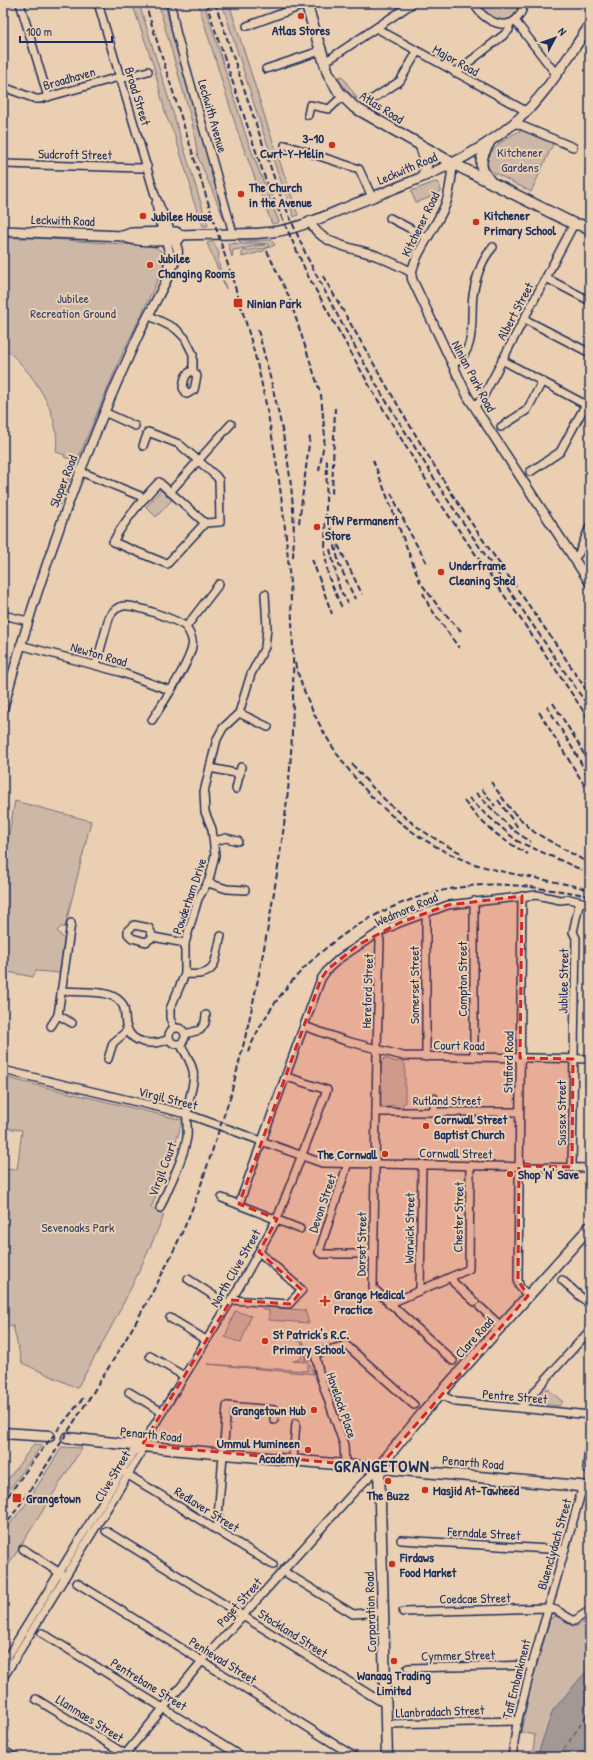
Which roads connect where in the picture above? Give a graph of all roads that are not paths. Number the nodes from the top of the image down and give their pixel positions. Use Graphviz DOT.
graph roads {
  1 [pos="20,3"];
  2 [pos="98,3"];
  3 [pos="413,3"];
  4 [pos="474,3"];
  5 [pos="524,3"];
  6 [pos="308,4"];
  7 [pos="171,5"];
  8 [pos="512,23"];
  9 [pos="590,25"];
  10 [pos="247,26"];
  11 [pos="376,28"];
  12 [pos="320,51"];
  13 [pos="417,52"];
  14 [pos="331,58"];
  15 [pos="266,69"];
  16 [pos="148,70"];
  17 [pos="455,73"];
  18 [pos="556,74"];
  19 [pos="120,78"];
  20 [pos="3,87"];
  21 [pos="343,96"];
  22 [pos="48,97"];
  23 [pos="368,102"];
  24 [pos="526,111"];
  25 [pos="308,116"];
  26 [pos="515,123"];
  27 [pos="489,142"];
  28 [pos="285,145"];
  29 [pos="420,145"];
  30 [pos="573,147"];
  31 [pos="452,163"];
  32 [pos="3,164"];
  33 [pos="147,166"];
  34 [pos="422,176"];
  35 [pos="491,182"];
  36 [pos="372,197"];
  37 [pos="390,218"];
  38 [pos="310,221"];
  39 [pos="574,224"];
  40 [pos="590,230"];
  41 [pos="3,231"];
  42 [pos="233,233"];
  43 [pos="171,236"];
  44 [pos="590,236"];
  45 [pos="428,238"];
  46 [pos="493,247"];
  47 [pos="411,272"];
  48 [pos="546,278"];
  49 [pos="590,301"];
  50 [pos="148,315"];
  51 [pos="524,318"];
  52 [pos="590,353"];
  53 [pos="502,360"];
  54 [pos="452,364"];
  55 [pos="193,371"];
  56 [pos="542,382"];
  57 [pos="588,405"];
  58 [pos="474,406"];
  59 [pos="104,412"];
  60 [pos="231,424"];
  61 [pos="501,427"];
  62 [pos="148,432"];
  63 [pos="143,446"];
  64 [pos="199,461"];
  65 [pos="79,471"];
  66 [pos="530,472"];
  67 [pos="170,492"];
  68 [pos="145,498"];
  69 [pos="205,523"];
  70 [pos="590,526"];
  71 [pos="574,558"];
  72 [pos="590,583"];
  73 [pos="219,584"];
  74 [pos="265,594"];
  75 [pos="3,615"];
  76 [pos="28,622"];
  77 [pos="186,627"];
  78 [pos="20,645"];
  79 [pos="96,665"];
  80 [pos="169,690"];
  81 [pos="3,709"];
  82 [pos="239,714"];
  83 [pos="152,720"];
  84 [pos="268,727"];
  85 [pos="210,768"];
  86 [pos="236,790"];
  87 [pos="214,841"];
  88 [pos="238,841"];
  89 [pos="208,883"];
  90 [pos="245,890"];
  91 [pos="522,896"];
  92 [pos="474,901"];
  93 [pos="590,904"];
  94 [pos="580,905"];
  95 [pos="426,912"];
  96 [pos="70,923"];
  97 [pos="378,933"];
  98 [pos="221,936"];
  99 [pos="153,937"];
  100 [pos="185,943"];
  101 [pos="185,974"];
  102 [pos="61,991"];
  103 [pos="58,1015"];
  104 [pos="206,1015"];
  105 [pos="72,1024"];
  106 [pos="51,1026"];
  107 [pos="304,1026"];
  108 [pos="174,1028"];
  109 [pos="128,1030"];
  110 [pos="185,1034"];
  111 [pos="169,1039"];
  112 [pos="180,1044"];
  113 [pos="377,1051"];
  114 [pos="426,1057"];
  115 [pos="474,1057"];
  116 [pos="108,1058"];
  117 [pos="520,1058"];
  118 [pos="573,1059"];
  119 [pos="590,1059"];
  120 [pos="3,1070"];
  121 [pos="286,1077"];
  122 [pos="434,1098"];
  123 [pos="376,1112"];
  124 [pos="434,1112"];
  125 [pos="519,1112"];
  126 [pos="187,1114"];
  127 [pos="264,1140"];
  128 [pos="303,1155"];
  129 [pos="322,1163"];
  130 [pos="348,1163"];
  131 [pos="374,1164"];
  132 [pos="422,1164"];
  133 [pos="470,1166"];
  134 [pos="518,1166"];
  135 [pos="572,1167"];
  136 [pos="590,1168"];
  137 [pos="222,1198"];
  138 [pos="239,1204"];
  139 [pos="160,1208"];
  140 [pos="277,1220"];
  141 [pos="590,1226"];
  142 [pos="300,1228"];
  143 [pos="259,1252"];
  144 [pos="372,1254"];
  145 [pos="451,1277"];
  146 [pos="188,1279"];
  147 [pos="562,1280"];
  148 [pos="420,1291"];
  149 [pos="528,1296"];
  150 [pos="230,1302"];
  151 [pos="389,1304"];
  152 [pos="590,1305"];
  153 [pos="170,1318"];
  154 [pos="501,1326"];
  155 [pos="590,1330"];
  156 [pos="206,1340"];
  157 [pos="150,1356"];
  158 [pos="453,1361"];
  159 [pos="184,1376"];
  160 [pos="129,1392"];
  161 [pos="440,1395"];
  162 [pos="414,1405"];
  163 [pos="520,1408"];
  164 [pos="162,1412"];
  165 [pos="590,1415"];
  166 [pos="274,1420"];
  167 [pos="296,1423"];
  168 [pos="3,1433"];
  169 [pos="590,1433"];
  170 [pos="142,1445"];
  171 [pos="223,1454"];
  172 [pos="293,1460"];
  173 [pos="345,1464"];
  174 [pos="379,1467"];
  175 [pos="587,1469"];
  176 [pos="124,1473"];
  177 [pos="586,1486"];
  178 [pos="217,1529"];
  179 [pos="106,1531"];
  180 [pos="401,1540"];
  181 [pos="23,1549"];
  182 [pos="565,1550"];
  183 [pos="274,1565"];
  184 [pos="283,1571"];
  185 [pos="62,1575"];
  186 [pos="78,1583"];
  187 [pos="548,1608"];
  188 [pos="590,1610"];
  189 [pos="383,1612"];
  190 [pos="403,1612"];
  191 [pos="243,1616"];
  192 [pos="42,1633"];
  193 [pos="202,1661"];
  194 [pos="3,1664"];
  195 [pos="532,1665"];
  196 [pos="408,1668"];
  197 [pos="3,1678"];
  198 [pos="36,1699"];
  199 [pos="386,1703"];
  200 [pos="164,1708"];
  201 [pos="518,1721"];
  202 [pos="386,1724"];
  203 [pos="4,1750"];
  204 [pos="126,1756"];
  205 [pos="14,1757"];
  206 [pos="242,1757"];
  207 [pos="356,1757"];
  208 [pos="387,1757"];
  209 [pos="512,1757"];
  1 -- 22 [label="street"];
  2 -- 19 [label="street, Broad Street"];
  3 -- 11 [label="street"];
  4 -- 8 [label="street"];
  5 -- 8 [label="street"];
  6 -- 10 [label="street"];
  6 -- 12 [label="main road, Atlas Road"];
  7 -- 42 [label="street, Leckwith Avenue"];
  8 -- 17 [label="street"];
  8 -- 18 [label="street"];
  9 -- 18 [label="main road, Leckwith Road"];
  11 -- 13 [label="street, Major Road"];
  11 -- 14 [label="street"];
  12 -- 15 [label="street"];
  12 -- 21 [label="main road, Atlas Road"];
  13 -- 17 [label="street, Major Road"];
  13 -- 23 [label="street"];
  16 -- 19 [label="street, Broadhaven"];
  17 -- 24 [label="street, Major Road"];
  18 -- 24 [label="main road, Leckwith Road"];
  19 -- 22 [label="street, Broadhaven"];
  19 -- 33 [label="street, Broad Street"];
  20 -- 22 [label="street, Broadhaven"];
  21 -- 25 [label="street"];
  21 -- 29 [label="main road, Atlas Road"];
  24 -- 26 [label="main road, Leckwith Road"];
  26 -- 27 [label="main road, Leckwith Road"];
  26 -- 30 [label="street"];
  27 -- 31 [label="main road, Leckwith Road"];
  27 -- 35 [label="main road"];
  28 -- 36 [label="street"];
  29 -- 31 [label="main road, Atlas Road"];
  29 -- 34 [label="main road"];
  31 -- 34 [label="main road, Leckwith Road"];
  31 -- 35 [label="main road, Atlas Road"];
  31 -- 45 [label="street, Kitchener Road"];
  32 -- 33 [label="street, Sudcroft Street"];
  33 -- 43 [label="street, Broad Street"];
  34 -- 36 [label="main road, Leckwith Road"];
  35 -- 39 [label="main road, Atlas Road"];
  36 -- 38 [label="main road, Leckwith Road"];
  37 -- 45 [label="street"];
  38 -- 42 [label="main road, Leckwith Road"];
  38 -- 47 [label="street"];
  39 -- 40 [label="main road"];
  39 -- 44 [label="main road"];
  39 -- 48 [label="street, Albert Street"];
  41 -- 43 [label="main road, Leckwith Road"];
  42 -- 43 [label="main road, Leckwith Road"];
  43 -- 50 [label="street, Sloper Road"];
  45 -- 47 [label="street, Kitchener Road"];
  46 -- 54 [label="street"];
  47 -- 54 [label="street, Ninian Park Road"];
  48 -- 49 [label="street"];
  48 -- 51 [label="street, Albert Street"];
  50 -- 55 [label="street"];
  50 -- 59 [label="street, Sloper Road"];
  51 -- 52 [label="street"];
  51 -- 53 [label="street, Albert Street"];
  53 -- 56 [label="street"];
  53 -- 58 [label="street, Albert Street"];
  54 -- 58 [label="street, Ninian Park Road"];
  56 -- 57 [label="street"];
  56 -- 61 [label="street"];
  57 -- 66 [label="street"];
  58 -- 71 [label="street, Ninian Park Road"];
  59 -- 62 [label="street"];
  59 -- 65 [label="street, Sloper Road"];
  60 -- 64 [label="street"];
  62 -- 63 [label="street"];
  62 -- 64 [label="street"];
  64 -- 67 [label="street"];
  64 -- 69 [label="street"];
  65 -- 68 [label="street"];
  65 -- 76 [label="street, Sloper Road"];
  67 -- 68 [label="street"];
  67 -- 69 [label="street"];
  68 -- 69 [label="street"];
  70 -- 71 [label="street"];
  71 -- 72 [label="street, Ninian Park Road"];
  73 -- 77 [label="street"];
  74 -- 82 [label="street, Powderham Drive"];
  75 -- 76 [label="street"];
  76 -- 78 [label="street, Sloper Road"];
  77 -- 79 [label="street"];
  77 -- 80 [label="street"];
  78 -- 79 [label="street, Newton Road"];
  78 -- 81 [label="street, Sloper Road"];
  79 -- 80 [label="street, Newton Road"];
  80 -- 83 [label="street"];
  82 -- 84 [label="street"];
  82 -- 85 [label="street, Powderham Drive"];
  85 -- 86 [label="street"];
  85 -- 87 [label="street, Powderham Drive"];
  87 -- 88 [label="street"];
  87 -- 89 [label="street, Powderham Drive"];
  89 -- 90 [label="street"];
  89 -- 100 [label="street, Powderham Drive"];
  91 -- 92 [label="street, Wedmore Road"];
  91 -- 93 [label="street, Wedmore Road"];
  91 -- 117 [label="street, Stafford Road"];
  92 -- 95 [label="street, Wedmore Road"];
  92 -- 115 [label="street, Compton Street"];
  94 -- 118 [label="street, Jubilee Street"];
  95 -- 97 [label="street, Wedmore Road"];
  95 -- 114 [label="street, Somerset Street"];
  96 -- 102 [label="street"];
  97 -- 107 [label="street, Wedmore Road"];
  97 -- 113 [label="street, Hereford Street"];
  98 -- 101 [label="street"];
  99 -- 100 [label="street"];
  100 -- 101 [label="street, Powderham Drive"];
  101 -- 108 [label="street, Powderham Drive"];
  102 -- 103 [label="street"];
  102 -- 109 [label="street"];
  103 -- 105 [label="street"];
  103 -- 106 [label="street"];
  104 -- 110 [label="street"];
  107 -- 113 [label="street, Court Road"];
  107 -- 121 [label="street, Wedmore Road"];
  108 -- 110 [label="street"];
  108 -- 111 [label="street"];
  109 -- 111 [label="street"];
  109 -- 116 [label="street"];
  110 -- 112 [label="street"];
  111 -- 112 [label="street"];
  112 -- 126 [label="street"];
  113 -- 114 [label="street, Court Road"];
  113 -- 123 [label="street, Hereford Street"];
  114 -- 115 [label="street, Court Road"];
  115 -- 117 [label="street, Court Road"];
  117 -- 118 [label="street, Court Road"];
  117 -- 125 [label="street, Stafford Road"];
  118 -- 119 [label="street, Court Road"];
  118 -- 135 [label="street, Sussex Street"];
  120 -- 126 [label="street, Virgil Street"];
  121 -- 127 [label="street, Wedmore Road"];
  121 -- 128 [label="street, North Clive Street"];
  122 -- 124 [label="street"];
  123 -- 124 [label="street, Rutland Street"];
  123 -- 131 [label="street, Hereford Street"];
  124 -- 125 [label="street, Rutland Street"];
  125 -- 134 [label="street, Stafford Road"];
  126 -- 127 [label="street, Virgil Street"];
  126 -- 139 [label="street, Virgil Court"];
  127 -- 128 [label="street, Virgil Street"];
  127 -- 138 [label="street, Wedmore Road"];
  128 -- 129 [label="street, Virgil Street"];
  128 -- 140 [label="street, North Clive Street"];
  129 -- 130 [label="street, Cornwall Street"];
  130 -- 131 [label="street, Cornwall Street"];
  130 -- 144 [label="street, Devon Street"];
  131 -- 132 [label="street, Cornwall Street"];
  131 -- 144 [label="street, Dorset Street"];
  132 -- 133 [label="street, Cornwall Street"];
  132 -- 148 [label="street, Warwick Street"];
  133 -- 134 [label="street, Cornwall Street"];
  133 -- 145 [label="street, Chester Street"];
  134 -- 135 [label="street, Cornwall Street"];
  134 -- 149 [label="street, Stafford Road"];
  135 -- 136 [label="street, Cornwall Street"];
  137 -- 138 [label="street"];
  138 -- 140 [label="street"];
  140 -- 142 [label="street"];
  140 -- 143 [label="street, North Clive Street"];
  141 -- 149 [label="main road, Clare Road"];
  143 -- 150 [label="street, North Clive Street"];
  143 -- 150 [label="street"];
  144 -- 151 [label="street, Dorset Street"];
  145 -- 148 [label="street"];
  145 -- 154 [label="street"];
  146 -- 150 [label="street"];
  147 -- 152 [label="street"];
  148 -- 151 [label="street"];
  149 -- 154 [label="main road, Clare Road"];
  150 -- 156 [label="street, North Clive Street"];
  151 -- 158 [label="street, Dorset Street"];
  153 -- 156 [label="street"];
  154 -- 161 [label="main road, Clare Road"];
  155 -- 163 [label="street"];
  156 -- 159 [label="street, North Clive Street"];
  157 -- 159 [label="street"];
  159 -- 164 [label="street, North Clive Street"];
  160 -- 164 [label="street"];
  161 -- 163 [label="street, Pentre Street"];
  161 -- 174 [label="main road, Clare Road"];
  162 -- 173 [label="street, Havelock Place"];
  163 -- 165 [label="street, Pentre Street"];
  164 -- 170 [label="street, North Clive Street"];
  166 -- 171 [label="street"];
  167 -- 172 [label="street"];
  168 -- 170 [label="main road, Penarth Road"];
  169 -- 175 [label="street"];
  170 -- 171 [label="main road, Penarth Road"];
  170 -- 176 [label="street, Clive Street"];
  171 -- 172 [label="main road, Penarth Road"];
  171 -- 178 [label="street"];
  172 -- 173 [label="main road, Penarth Road"];
  173 -- 174 [label="main road, Penarth Road"];
  174 -- 177 [label="main road, Penarth Road"];
  174 -- 184 [label="street, Paget Street"];
  174 -- 189 [label="main road, Corporation Road"];
  176 -- 178 [label="street, Redlaver Street"];
  176 -- 185 [label="street, Clive Street"];
  177 -- 182 [label="street, Blaenclydach Street"];
  178 -- 183 [label="street, Redlaver Street"];
  179 -- 191 [label="street, Stockland Street"];
  180 -- 182 [label="street, Ferndale Street"];
  181 -- 185 [label="street"];
  182 -- 187 [label="street, Blaenclydach Street"];
  184 -- 189 [label="street"];
  184 -- 191 [label="street, Paget Street"];
  185 -- 194 [label="street, Clive Street"];
  185 -- 197 [label="street, Clive Street"];
  186 -- 193 [label="street, Penhevad Street"];
  187 -- 188 [label="street"];
  187 -- 190 [label="street, Coedcae Street"];
  187 -- 195 [label="street, Taff Embankment"];
  189 -- 199 [label="main road, Corporation Road"];
  191 -- 193 [label="street, Paget Street"];
  191 -- 199 [label="street, Stockland Street"];
  192 -- 200 [label="street, Pentrebane Street"];
  193 -- 200 [label="street, Paget Street"];
  193 -- 207 [label="street, Penhevad Street"];
  195 -- 196 [label="street, Cymmer Street"];
  195 -- 201 [label="street, Taff Embankment"];
  198 -- 204 [label="street, Llanmaes Street"];
  199 -- 202 [label="main road, Corporation Road"];
  200 -- 204 [label="street, Paget Street"];
  200 -- 206 [label="street, Pentrebane Street"];
  201 -- 202 [label="street, Llanbradach Street"];
  201 -- 209 [label="street, Taff Embankment"];
  202 -- 208 [label="main road, Corporation Road"];
  203 -- 205 [label="street"];
}
